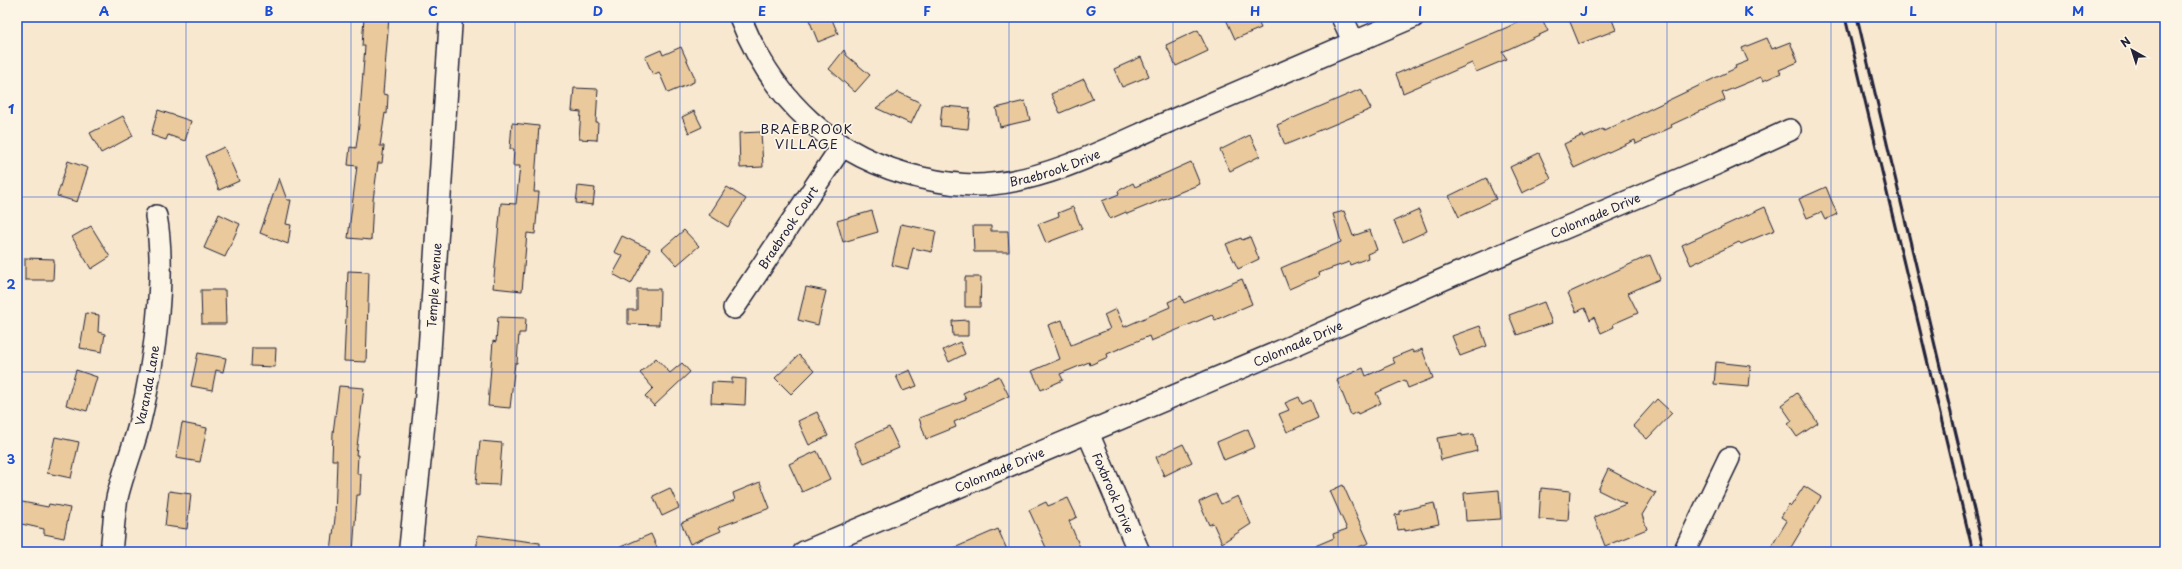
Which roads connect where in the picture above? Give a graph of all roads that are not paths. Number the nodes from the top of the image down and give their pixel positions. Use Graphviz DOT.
graph roads {
  1 [pos="451,17"];
  2 [pos="740,17"];
  3 [pos="1342,17"];
  4 [pos="1413,17"];
  5 [pos="1354,42"];
  6 [pos="1790,130"];
  7 [pos="842,146"];
  8 [pos="156,216"];
  9 [pos="734,308"];
  10 [pos="1088,433"];
  11 [pos="1728,458"];
  12 [pos="111,552"];
  13 [pos="410,552"];
  14 [pos="804,552"];
  15 [pos="1139,552"];
  16 [pos="1684,552"];
  1 -- 13 [label="street, Temple Avenue"];
  2 -- 7 [label="street, Braebrook Drive"];
  3 -- 5 [label="street"];
  4 -- 5 [label="street, Braebrook Drive"];
  5 -- 7 [label="street, Braebrook Drive"];
  6 -- 10 [label="street, Colonnade Drive"];
  7 -- 9 [label="street, Braebrook Court"];
  8 -- 12 [label="street, Varanda Lane"];
  10 -- 14 [label="street, Colonnade Drive"];
  10 -- 15 [label="street, Foxbrook Drive"];
  11 -- 16 [label="street"];
}
